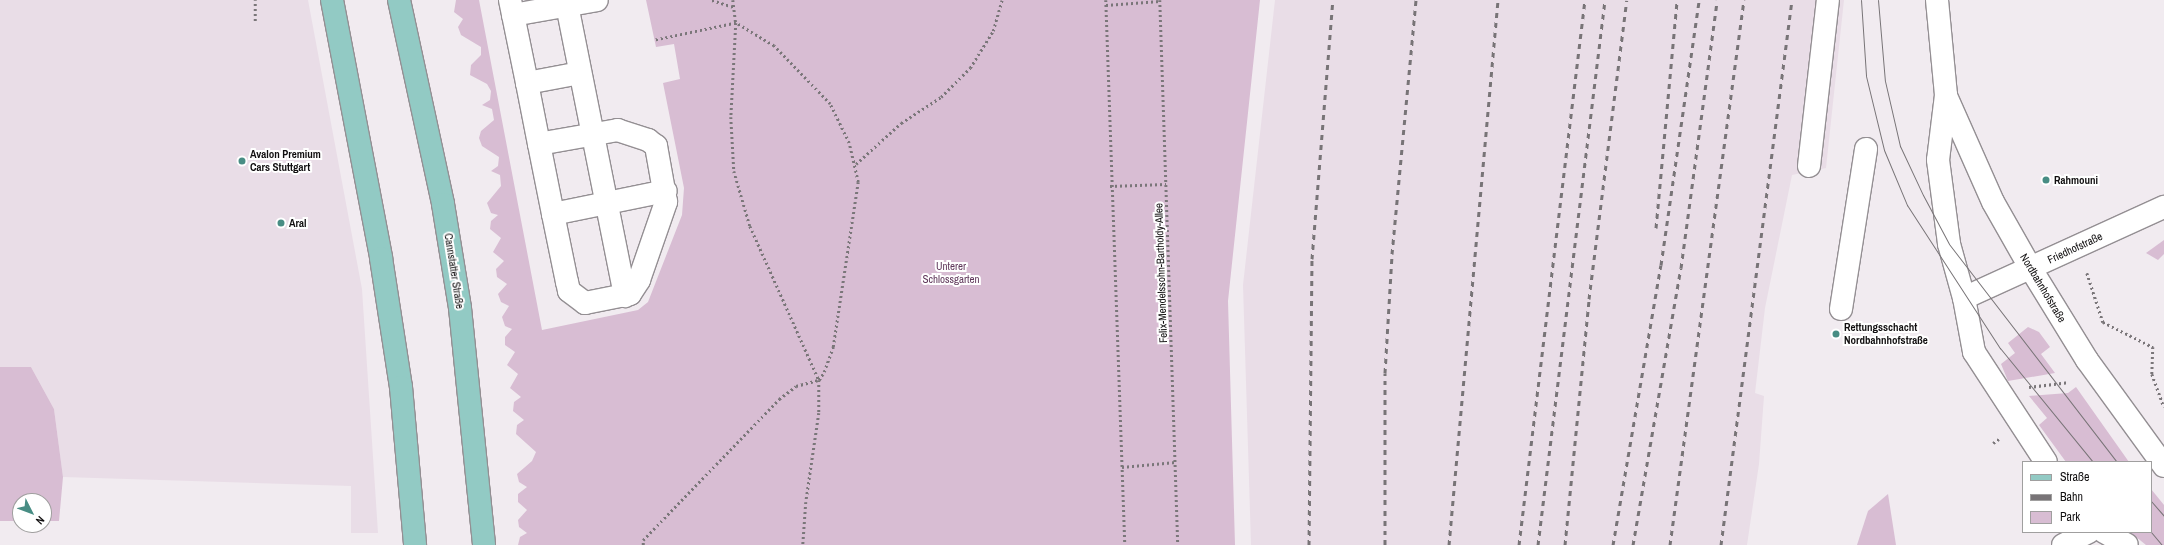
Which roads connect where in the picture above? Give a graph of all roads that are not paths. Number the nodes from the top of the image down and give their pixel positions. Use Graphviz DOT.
graph roads {
  1 [pos="332,0"];
  2 [pos="399,0"];
  3 [pos="596,0"];
  4 [pos="1828,0"];
  5 [pos="1937,0"];
  6 [pos="566,3"];
  7 [pos="512,7"];
  8 [pos="580,73"];
  9 [pos="527,83"];
  10 [pos="1946,95"];
  11 [pos="593,135"];
  12 [pos="539,144"];
  13 [pos="1866,149"];
  14 [pos="1810,166"];
  15 [pos="666,191"];
  16 [pos="607,203"];
  17 [pos="2164,207"];
  18 [pos="553,214"];
  19 [pos="2030,269"];
  20 [pos="625,296"];
  21 [pos="1964,298"];
  22 [pos="1841,309"];
  23 [pos="2045,461"];
  24 [pos="2164,466"];
  25 [pos="2087,533"];
  26 [pos="2101,533"];
  27 [pos="2106,533"];
  28 [pos="415,545"];
  29 [pos="484,545"];
  30 [pos="2063,545"];
  31 [pos="2111,545"];
  32 [pos="2127,545"];
  1 -- 28 [label="main road"];
  2 -- 29 [label="main road, Cannstatter Straße"];
  3 -- 6 [label="street"];
  4 -- 14 [label="street"];
  5 -- 10 [label="street, Nordbahnhofstraße"];
  6 -- 7 [label="street"];
  6 -- 8 [label="street"];
  7 -- 9 [label="street"];
  8 -- 9 [label="street"];
  8 -- 11 [label="street"];
  9 -- 12 [label="street"];
  10 -- 19 [label="street, Nordbahnhofstraße"];
  10 -- 21 [label="street, Nordbahnhofstraße"];
  11 -- 12 [label="street"];
  11 -- 15 [label="street"];
  11 -- 16 [label="street"];
  12 -- 18 [label="street"];
  13 -- 22 [label="street"];
  15 -- 16 [label="street"];
  15 -- 20 [label="street"];
  16 -- 18 [label="street"];
  16 -- 20 [label="street"];
  17 -- 19 [label="street, Friedhofstraße"];
  18 -- 20 [label="street"];
  19 -- 21 [label="street, Friedhofstraße"];
  19 -- 24 [label="street, Nordbahnhofstraße"];
  21 -- 23 [label="street, Nordbahnhofstraße"];
  25 -- 30 [label="street"];
  26 -- 31 [label="street"];
  27 -- 32 [label="street"];
}
